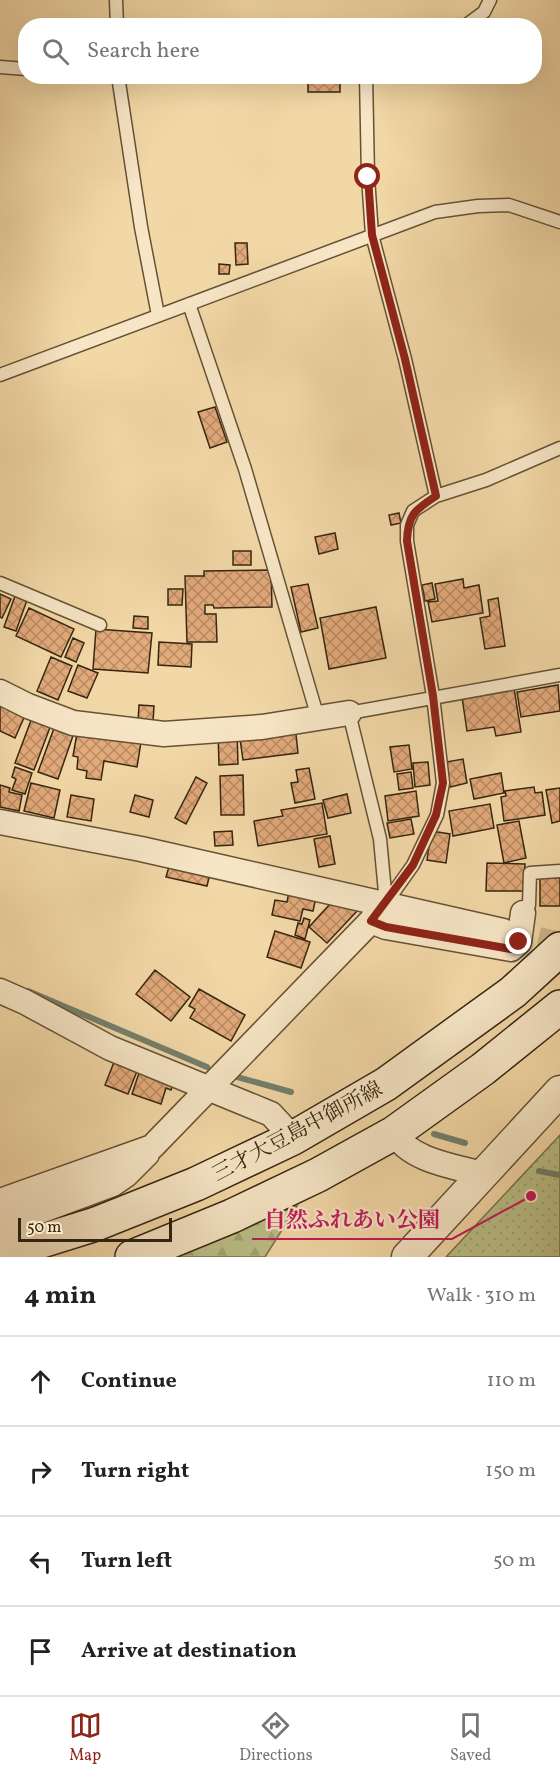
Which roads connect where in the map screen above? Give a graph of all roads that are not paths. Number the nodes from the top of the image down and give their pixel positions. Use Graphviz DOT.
graph roads {
  1 [pos="116,0"];
  2 [pos="490,0"];
  3 [pos="117,18"];
  4 [pos="476,18"];
  5 [pos="0,67"];
  6 [pos="18,68"];
  7 [pos="119,84"];
  8 [pos="366,84"];
  9 [pos="560,222"];
  10 [pos="372,235"];
  11 [pos="189,304"];
  12 [pos="158,315"];
  13 [pos="0,375"];
  14 [pos="560,448"];
  15 [pos="436,496"];
  16 [pos="0,583"];
  17 [pos="100,625"];
  18 [pos="560,675"];
  19 [pos="0,692"];
  20 [pos="433,696"];
  21 [pos="349,713"];
  22 [pos="318,718"];
  23 [pos="0,822"];
  24 [pos="560,871"];
  25 [pos="379,912"];
  26 [pos="523,913"];
  27 [pos="503,931"];
  28 [pos="560,949"];
  29 [pos="0,991"];
  30 [pos="560,1007"];
  31 [pos="210,1088"];
  32 [pos="560,1091"];
  33 [pos="394,1133"];
  34 [pos="293,1138"];
  35 [pos="152,1147"];
  36 [pos="482,1174"];
  37 [pos="0,1201"];
  38 [pos="0,1226"];
  39 [pos="0,1254"];
  40 [pos="415,1254"];
  41 [pos="132,1257"];
  1 -- 3 [label="lane"];
  2 -- 4 [label="lane"];
  5 -- 6 [label="lane"];
  7 -- 12 [label="lane"];
  8 -- 10 [label="lane"];
  9 -- 10 [label="lane"];
  10 -- 11 [label="lane"];
  10 -- 15 [label="lane"];
  11 -- 12 [label="lane"];
  11 -- 22 [label="lane"];
  12 -- 13 [label="lane"];
  14 -- 15 [label="lane"];
  15 -- 20 [label="lane"];
  16 -- 17 [label="lane"];
  18 -- 20 [label="lane"];
  19 -- 22 [label="street"];
  20 -- 21 [label="lane"];
  20 -- 25 [label="lane"];
  21 -- 22 [label="street"];
  21 -- 25 [label="lane"];
  23 -- 25 [label="street"];
  24 -- 26 [label="lane"];
  25 -- 26 [label="street"];
  25 -- 27 [label="street"];
  25 -- 31 [label="street"];
  28 -- 34 [label="main road, 三才大豆島中御所線"];
  29 -- 31 [label="street"];
  30 -- 33 [label="main road"];
  31 -- 34 [label="street"];
  31 -- 35 [label="street"];
  32 -- 36 [label="street"];
  33 -- 36 [label="street"];
  33 -- 41 [label="main road"];
  34 -- 39 [label="main road, 三才大豆島中御所線"];
  35 -- 37 [label="street"];
  35 -- 38 [label="street"];
  36 -- 40 [label="street"];
}
